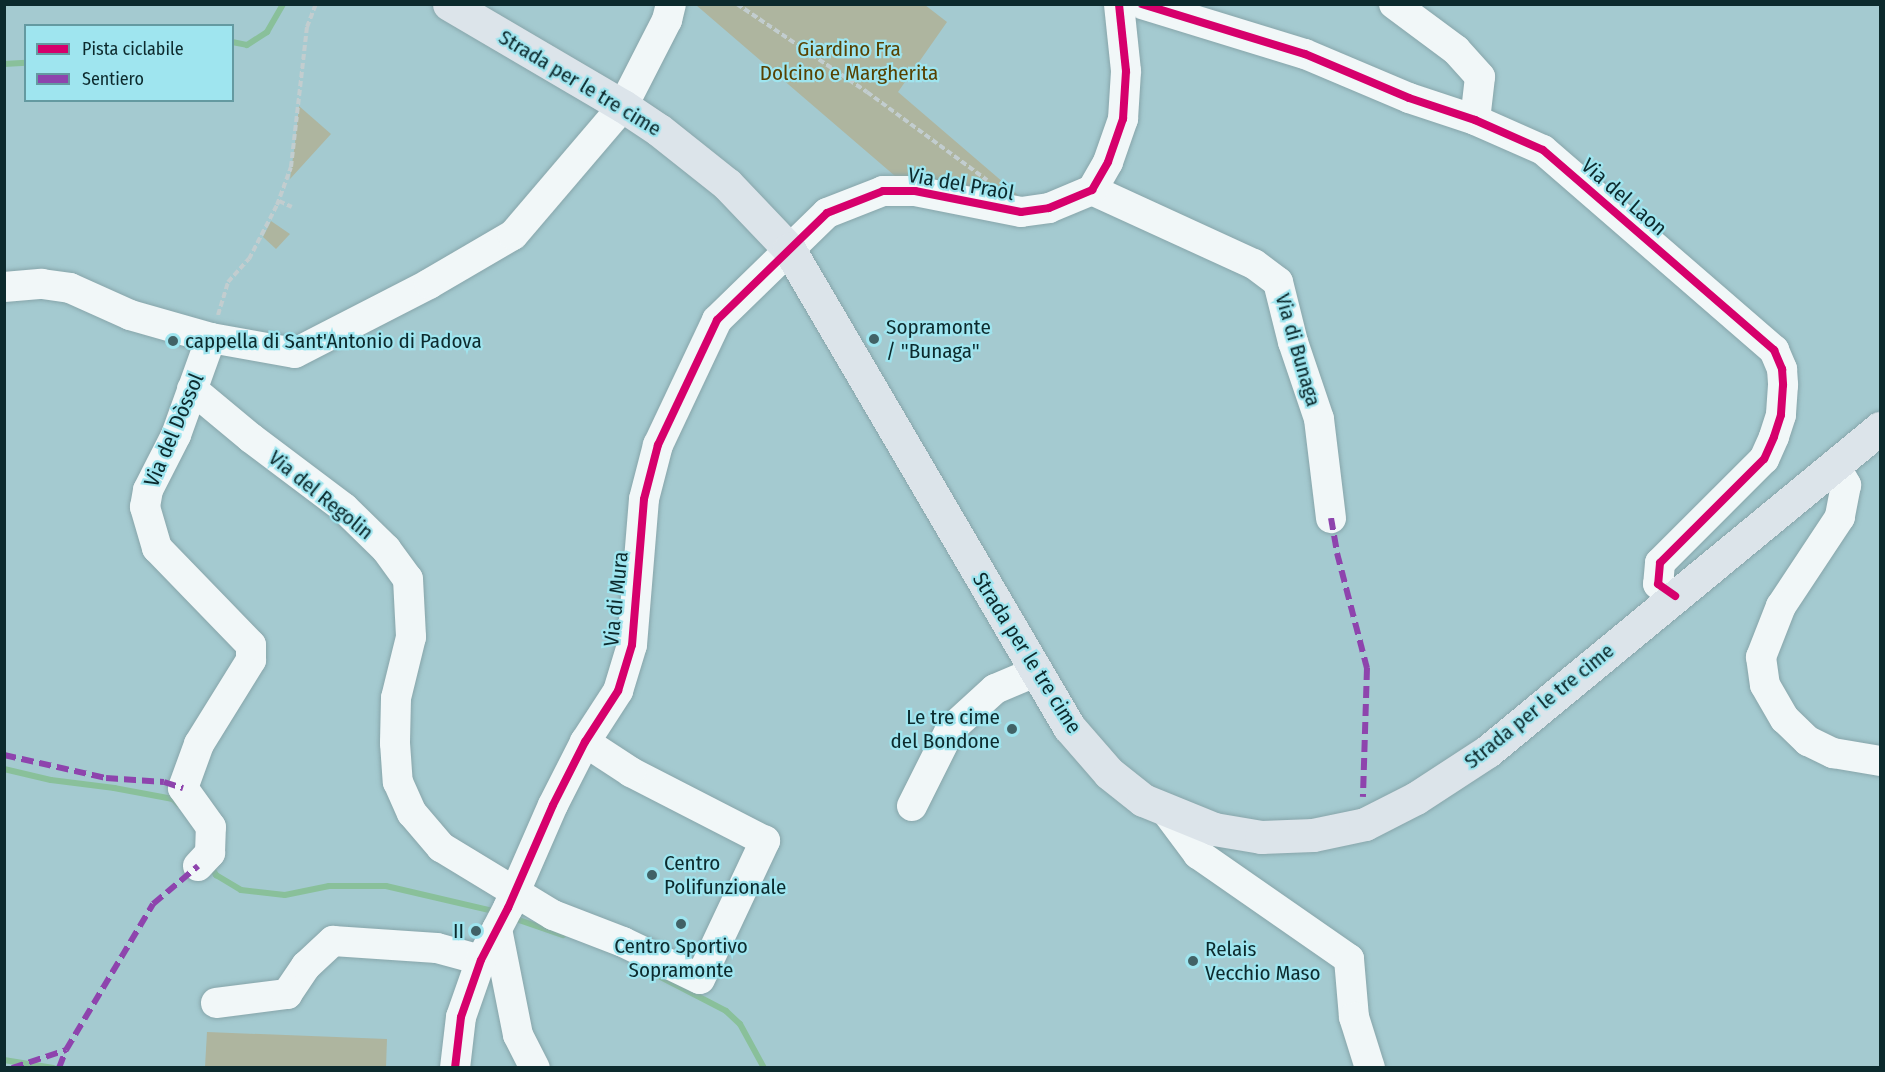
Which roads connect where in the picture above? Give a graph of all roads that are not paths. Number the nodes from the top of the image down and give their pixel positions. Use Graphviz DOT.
graph roads {
  1 [pos="449,4"];
  2 [pos="671,4"];
  3 [pos="1119,4"];
  4 [pos="1142,4"];
  5 [pos="1394,4"];
  6 [pos="623,106"];
  7 [pos="1475,120"];
  8 [pos="1092,190"];
  9 [pos="789,249"];
  10 [pos="4,287"];
  11 [pos="211,338"];
  12 [pos="192,389"];
  13 [pos="1881,428"];
  14 [pos="1836,467"];
  15 [pos="1331,518"];
  16 [pos="1675,596"];
  17 [pos="1035,672"];
  18 [pos="585,742"];
  19 [pos="1881,761"];
  20 [pos="912,806"];
  21 [pos="1166,811"];
  22 [pos="204,859"];
  23 [pos="507,909"];
  24 [pos="481,960"];
  25 [pos="216,1003"];
  26 [pos="455,1068"];
  27 [pos="535,1068"];
  28 [pos="1370,1068"];
  1 -- 6 [label="main road, Strada per le tre cime"];
  2 -- 6 [label="street"];
  3 -- 8 [label="street"];
  4 -- 7 [label="street, Via del Laon"];
  5 -- 7 [label="street"];
  6 -- 9 [label="main road, Strada per le tre cime"];
  6 -- 11 [label="street"];
  7 -- 16 [label="street, Via del Laon"];
  8 -- 9 [label="street, Via del Praòl"];
  8 -- 15 [label="street, Via di Bunaga"];
  9 -- 17 [label="main road, Strada per le tre cime"];
  9 -- 18 [label="street, Via di Mura"];
  10 -- 11 [label="street"];
  11 -- 12 [label="street, Via del Dòssol"];
  12 -- 22 [label="street, Via del Dòssol"];
  12 -- 23 [label="street, Via del Regolin"];
  13 -- 14 [label="main road, Strada per le tre cime"];
  14 -- 16 [label="main road, Strada per le tre cime"];
  14 -- 19 [label="street"];
  16 -- 21 [label="main road, Strada per le tre cime"];
  17 -- 20 [label="street"];
  17 -- 21 [label="main road, Strada per le tre cime"];
  18 -- 23 [label="street, Via di Mura"];
  18 -- 23 [label="street, Via del Regolin"];
  21 -- 28 [label="street"];
  23 -- 24 [label="street, Via di Mura"];
  23 -- 27 [label="street"];
  24 -- 25 [label="street"];
  24 -- 26 [label="street, Via di Mura"];
}
